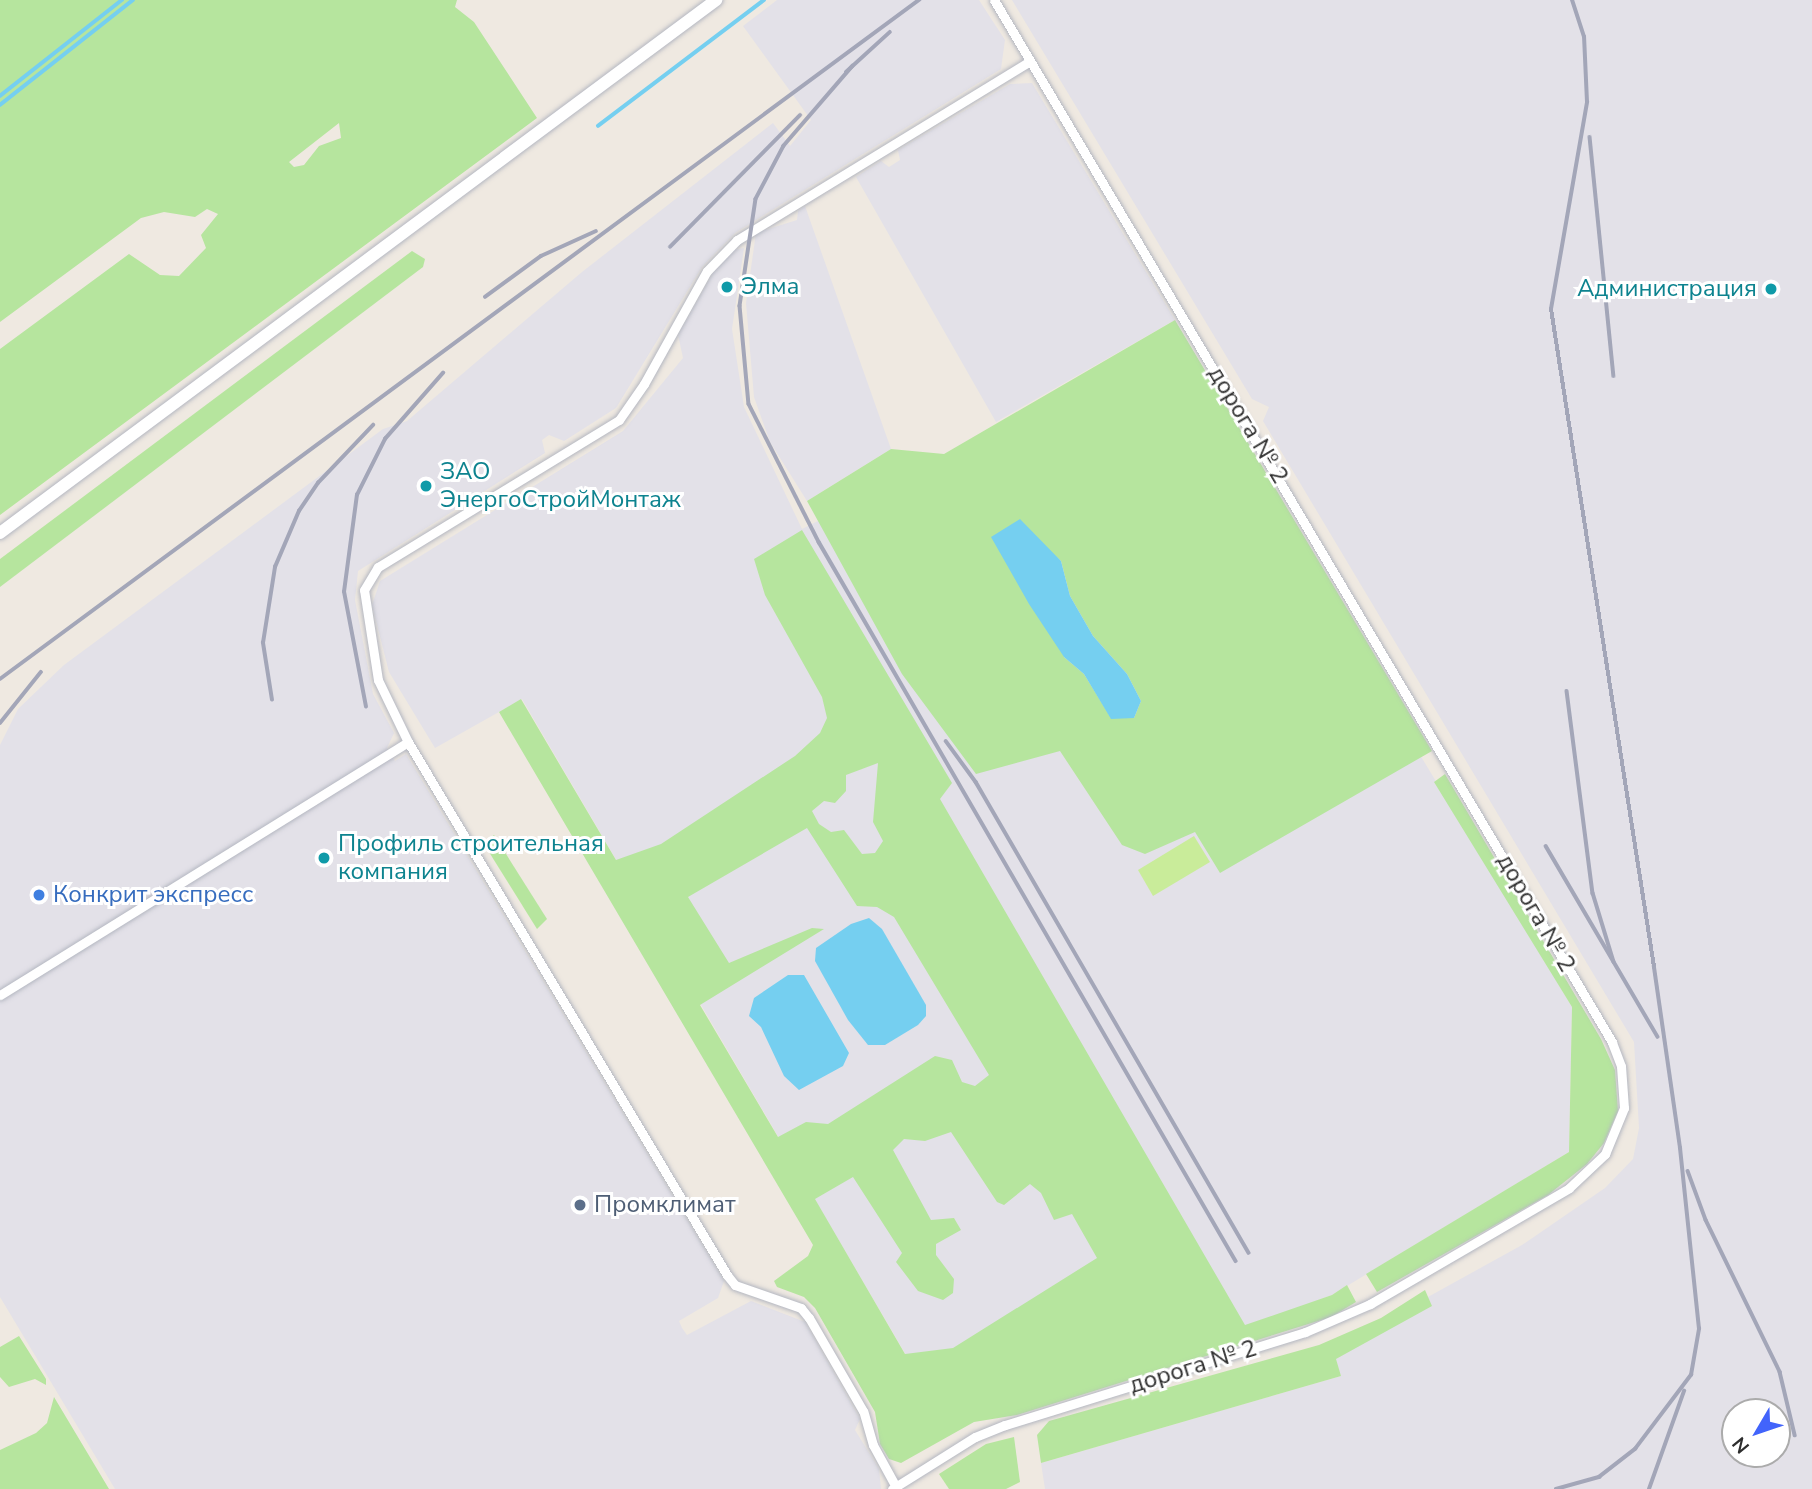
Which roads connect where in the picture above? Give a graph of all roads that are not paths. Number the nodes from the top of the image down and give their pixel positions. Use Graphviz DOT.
graph roads {
  1 [pos="716,0"];
  2 [pos="995,0"];
  3 [pos="1030,61"];
  4 [pos="0,533"];
  5 [pos="408,742"];
  6 [pos="0,995"];
  7 [pos="894,1488"];
  1 -- 4 [label="main road"];
  2 -- 3 [label="street, дорога № 2"];
  3 -- 5 [label="street"];
  3 -- 7 [label="street, дорога № 2"];
  5 -- 6 [label="street"];
  5 -- 7 [label="street"];
}
